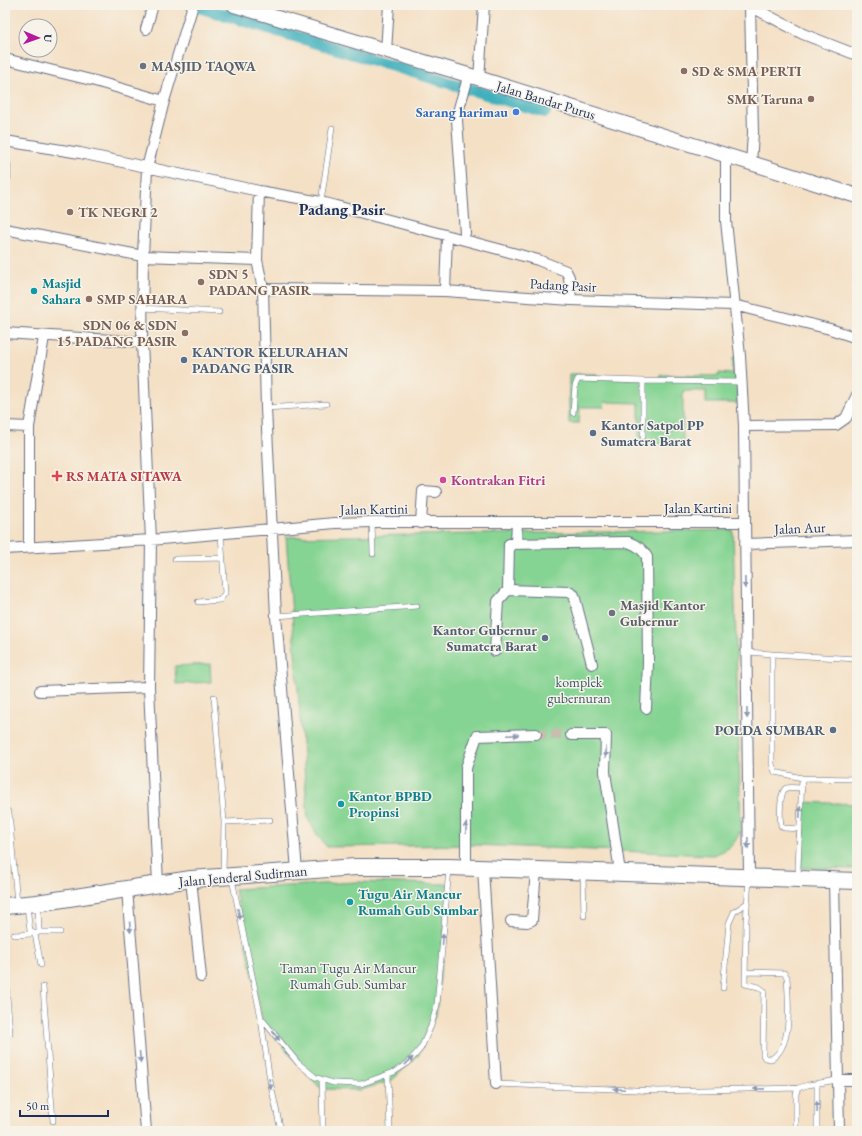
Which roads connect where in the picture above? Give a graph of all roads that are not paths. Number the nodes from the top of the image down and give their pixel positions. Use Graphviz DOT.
graph roads {
  1 [pos="153,5"];
  2 [pos="234,5"];
  3 [pos="389,5"];
  4 [pos="484,5"];
  5 [pos="750,5"];
  6 [pos="192,9"];
  7 [pos="146,29"];
  8 [pos="386,51"];
  9 [pos="857,55"];
  10 [pos="5,59"];
  11 [pos="470,82"];
  12 [pos="164,101"];
  13 [pos="332,128"];
  14 [pos="5,141"];
  15 [pos="726,157"];
  16 [pos="751,164"];
  17 [pos="5,165"];
  18 [pos="147,168"];
  19 [pos="5,178"];
  20 [pos="259,191"];
  21 [pos="857,196"];
  22 [pos="321,202"];
  23 [pos="5,229"];
  24 [pos="466,233"];
  25 [pos="447,236"];
  26 [pos="143,256"];
  27 [pos="257,260"];
  28 [pos="263,289"];
  29 [pos="445,291"];
  30 [pos="571,300"];
  31 [pos="734,305"];
  32 [pos="141,308"];
  33 [pos="219,312"];
  34 [pos="5,333"];
  35 [pos="44,337"];
  36 [pos="857,338"];
  37 [pos="142,342"];
  38 [pos="643,381"];
  39 [pos="741,382"];
  40 [pos="857,395"];
  41 [pos="326,404"];
  42 [pos="266,408"];
  43 [pos="573,413"];
  44 [pos="5,426"];
  45 [pos="744,426"];
  46 [pos="30,427"];
  47 [pos="643,437"];
  48 [pos="436,492"];
  49 [pos="372,522"];
  50 [pos="517,522"];
  51 [pos="745,522"];
  52 [pos="421,523"];
  53 [pos="272,529"];
  54 [pos="221,534"];
  55 [pos="150,540"];
  56 [pos="857,540"];
  57 [pos="516,543"];
  58 [pos="744,544"];
  59 [pos="29,547"];
  60 [pos="5,549"];
  61 [pos="374,554"];
  62 [pos="223,558"];
  63 [pos="175,559"];
  64 [pos="508,590"];
  65 [pos="198,602"];
  66 [pos="417,606"];
  67 [pos="276,616"];
  68 [pos="496,651"];
  69 [pos="747,652"];
  70 [pos="772,654"];
  71 [pos="857,659"];
  72 [pos="592,664"];
  73 [pos="149,687"];
  74 [pos="40,691"];
  75 [pos="214,698"];
  76 [pos="646,708"];
  77 [pos="536,734"];
  78 [pos="571,735"];
  79 [pos="802,778"];
  80 [pos="857,779"];
  81 [pos="802,788"];
  82 [pos="5,808"];
  83 [pos="270,820"];
  84 [pos="224,822"];
  85 [pos="800,829"];
  86 [pos="449,867"];
  87 [pos="466,867"];
  88 [pos="483,868"];
  89 [pos="536,870"];
  90 [pos="296,871"];
  91 [pos="583,871"];
  92 [pos="620,872"];
  93 [pos="227,876"];
  94 [pos="749,877"];
  95 [pos="191,879"];
  96 [pos="799,879"];
  97 [pos="834,880"];
  98 [pos="857,881"];
  99 [pos="158,884"];
  100 [pos="126,888"];
  101 [pos="747,903"];
  102 [pos="22,904"];
  103 [pos="584,916"];
  104 [pos="511,921"];
  105 [pos="60,932"];
  106 [pos="35,934"];
  107 [pos="14,935"];
  108 [pos="40,965"];
  109 [pos="5,972"];
  110 [pos="746,972"];
  111 [pos="201,977"];
  112 [pos="43,987"];
  113 [pos="723,988"];
  114 [pos="261,1018"];
  115 [pos="10,1032"];
  116 [pos="388,1075"];
  117 [pos="837,1080"];
  118 [pos="857,1080"];
  119 [pos="322,1081"];
  120 [pos="496,1084"];
  121 [pos="817,1084"];
  122 [pos="798,1088"];
  123 [pos="52,1121"];
  124 [pos="796,1130"];
  125 [pos="146,1131"];
  126 [pos="281,1131"];
  127 [pos="323,1131"];
  128 [pos="390,1131"];
  129 [pos="817,1131"];
  130 [pos="839,1131"];
  1 -- 7 [label="street"];
  2 -- 8 [label="street, Jalan Bandar Purus"];
  3 -- 8 [label="street"];
  4 -- 11 [label="street"];
  5 -- 9 [label="street"];
  5 -- 16 [label="street"];
  6 -- 12 [label="street"];
  8 -- 11 [label="street, Jalan Bandar Purus"];
  10 -- 12 [label="street"];
  11 -- 15 [label="street, Jalan Bandar Purus"];
  11 -- 24 [label="street"];
  12 -- 18 [label="street"];
  13 -- 22 [label="lane"];
  14 -- 18 [label="street"];
  15 -- 16 [label="street, Jalan Bandar Purus"];
  15 -- 31 [label="street"];
  16 -- 21 [label="street, Jalan Bandar Purus"];
  17 -- 19 [label="street"];
  18 -- 20 [label="street"];
  18 -- 26 [label="street"];
  20 -- 22 [label="street"];
  20 -- 27 [label="street"];
  22 -- 25 [label="street"];
  23 -- 26 [label="street"];
  25 -- 29 [label="street"];
  25 -- 30 [label="street"];
  26 -- 27 [label="street"];
  26 -- 32 [label="street"];
  27 -- 28 [label="street"];
  28 -- 29 [label="street, Padang Pasir"];
  28 -- 42 [label="street"];
  29 -- 30 [label="street, Padang Pasir"];
  30 -- 31 [label="street, Padang Pasir"];
  31 -- 36 [label="street, Padang Pasir"];
  31 -- 39 [label="street"];
  32 -- 33 [label="lane"];
  32 -- 37 [label="street"];
  34 -- 35 [label="street"];
  35 -- 37 [label="street"];
  35 -- 46 [label="street"];
  37 -- 55 [label="street"];
  38 -- 39 [label="lane"];
  38 -- 43 [label="lane"];
  38 -- 47 [label="lane"];
  39 -- 45 [label="street"];
  40 -- 45 [label="street"];
  41 -- 42 [label="lane"];
  42 -- 53 [label="street"];
  44 -- 46 [label="street"];
  45 -- 51 [label="street"];
  46 -- 59 [label="street"];
  48 -- 52 [label="street"];
  49 -- 52 [label="street, Jalan Kartini"];
  49 -- 53 [label="street, Jalan Kartini"];
  49 -- 61 [label="lane"];
  50 -- 51 [label="street, Jalan Kartini"];
  50 -- 52 [label="street, Jalan Kartini"];
  50 -- 57 [label="street"];
  51 -- 58 [label="street"];
  53 -- 54 [label="street, Jalan Kartini"];
  53 -- 67 [label="street"];
  54 -- 55 [label="street, Jalan Kartini"];
  54 -- 62 [label="lane"];
  55 -- 59 [label="street, Jalan Kartini"];
  55 -- 73 [label="street"];
  56 -- 58 [label="street, Jalan Aur"];
  57 -- 64 [label="street"];
  57 -- 76 [label="street"];
  58 -- 69 [label="street, one-way"];
  59 -- 60 [label="street, Jalan Kartini"];
  62 -- 63 [label="lane"];
  62 -- 65 [label="lane"];
  64 -- 68 [label="street"];
  64 -- 72 [label="street"];
  66 -- 67 [label="lane"];
  67 -- 90 [label="street"];
  69 -- 70 [label="lane"];
  69 -- 94 [label="street, one-way"];
  70 -- 71 [label="lane"];
  70 -- 79 [label="lane"];
  73 -- 74 [label="street"];
  73 -- 99 [label="street"];
  75 -- 84 [label="lane"];
  87 -- 77 [label="street, one-way"];
  78 -- 92 [label="street, one-way"];
  79 -- 80 [label="lane"];
  79 -- 81 [label="lane"];
  85 -- 81 [label="lane, one-way"];
  81 -- 85 [label="lane"];
  82 -- 102 [label="lane"];
  83 -- 84 [label="lane"];
  84 -- 93 [label="lane"];
  85 -- 96 [label="lane"];
  86 -- 87 [label="main road, Jalan Jenderal Sudirman"];
  86 -- 90 [label="main road, Jalan Jenderal Sudirman"];
  116 -- 86 [label="lane, one-way"];
  87 -- 88 [label="main road, Jalan Jenderal Sudirman"];
  88 -- 89 [label="main road, Jalan Jenderal Sudirman"];
  88 -- 120 [label="street"];
  89 -- 91 [label="main road, Jalan Jenderal Sudirman"];
  89 -- 104 [label="street"];
  90 -- 93 [label="main road, Jalan Jenderal Sudirman"];
  91 -- 92 [label="main road, Jalan Jenderal Sudirman"];
  91 -- 103 [label="lane"];
  92 -- 94 [label="main road, Jalan Jenderal Sudirman"];
  93 -- 95 [label="main road, Jalan Jenderal Sudirman"];
  93 -- 114 [label="lane, one-way"];
  94 -- 96 [label="main road, Jalan Jenderal Sudirman"];
  94 -- 101 [label="lane"];
  95 -- 99 [label="main road, Jalan Jenderal Sudirman"];
  95 -- 111 [label="street"];
  96 -- 97 [label="main road, Jalan Jenderal Sudirman"];
  97 -- 98 [label="main road, Jalan Jenderal Sudirman"];
  97 -- 117 [label="street"];
  99 -- 100 [label="main road, Jalan Jenderal Sudirman"];
  100 -- 102 [label="main road, Jalan Jenderal Sudirman"];
  100 -- 125 [label="street, one-way"];
  101 -- 110 [label="lane"];
  101 -- 113 [label="lane"];
  102 -- 106 [label="lane"];
  102 -- 106 [label="lane"];
  105 -- 106 [label="lane"];
  106 -- 107 [label="lane"];
  106 -- 108 [label="lane"];
  109 -- 115 [label="lane"];
  110 -- 110 [label="lane"];
  112 -- 123 [label="lane"];
  114 -- 119 [label="lane, one-way"];
  114 -- 126 [label="lane, one-way"];
  116 -- 119 [label="lane"];
  116 -- 128 [label="lane"];
  117 -- 118 [label="street"];
  117 -- 121 [label="lane"];
  117 -- 130 [label="street"];
  119 -- 127 [label="lane"];
  122 -- 120 [label="lane, one-way"];
  121 -- 122 [label="lane"];
  129 -- 121 [label="lane, one-way"];
  122 -- 124 [label="lane"];
}
